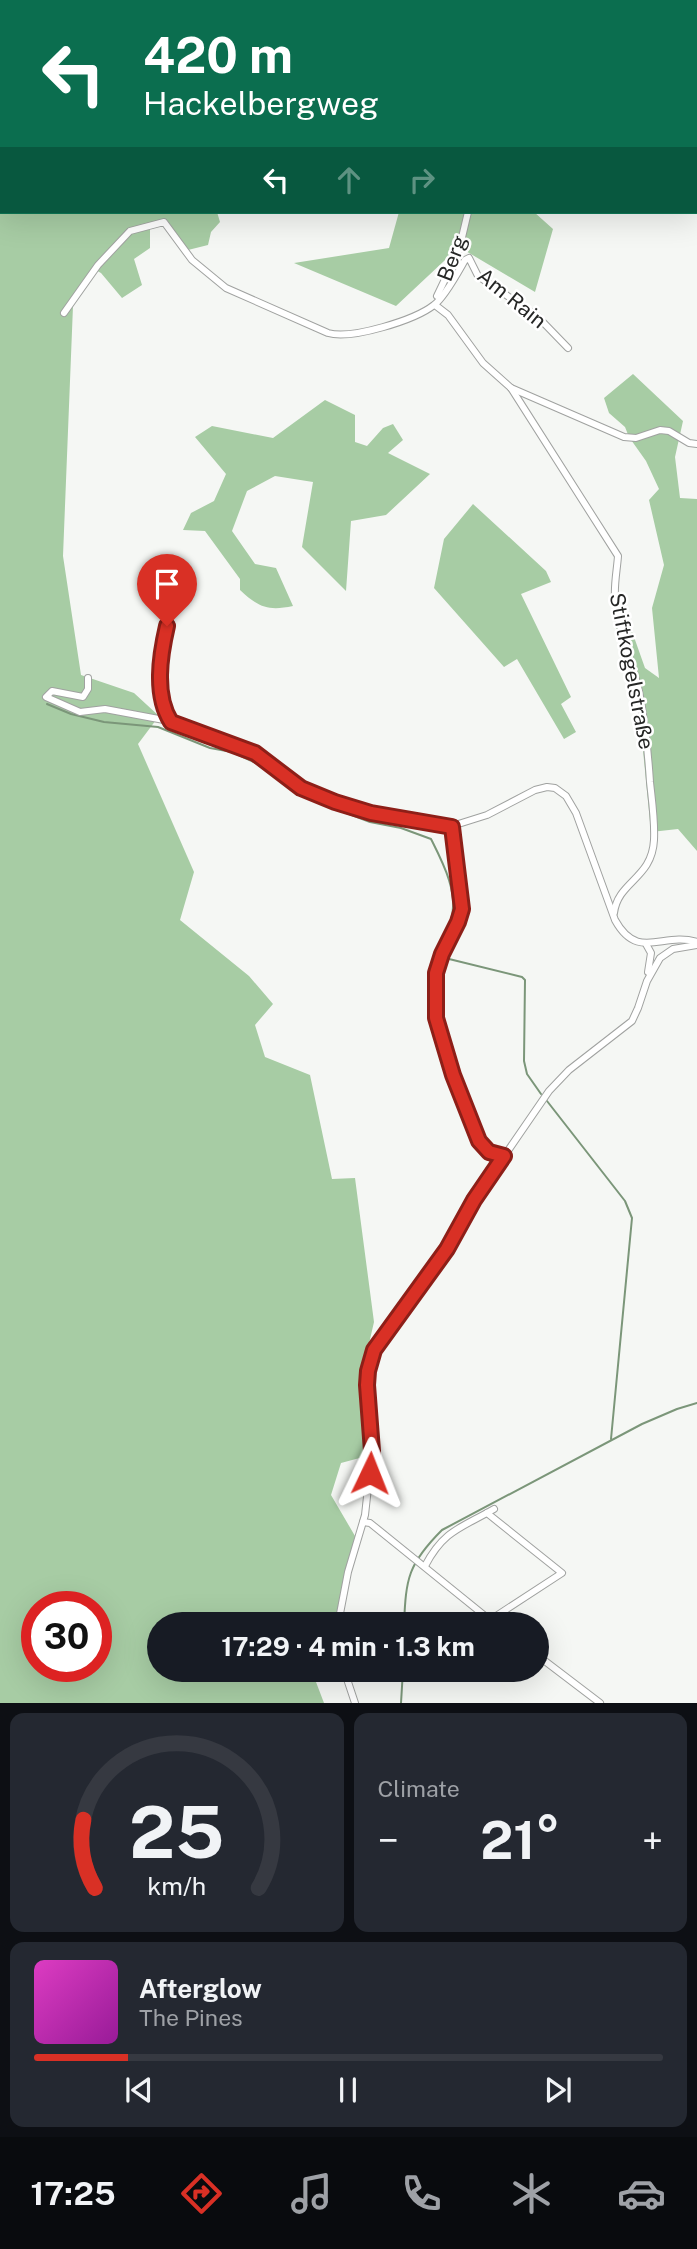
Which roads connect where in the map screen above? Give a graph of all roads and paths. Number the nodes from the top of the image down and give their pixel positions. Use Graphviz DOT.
graph roads {
  1 [pos="468,214"];
  2 [pos="435,304"];
  3 [pos="64,313"];
  4 [pos="568,348"];
  5 [pos="512,388"];
  6 [pos="697,444"];
  7 [pos="181,590"];
  8 [pos="88,678"];
  9 [pos="171,722"];
  10 [pos="464,824"];
  11 [pos="452,827"];
  12 [pos="455,837"];
  13 [pos="614,915"];
  14 [pos="697,943"];
  15 [pos="646,944"];
  16 [pos="647,981"];
  17 [pos="504,1156"];
  18 [pos="363,1522"];
  19 [pos="424,1565"];
  20 [pos="340,1612"];
  21 [pos="481,1612"];
  22 [pos="507,1612"];
  23 [pos="549,1665"];
  24 [pos="348,1682"];
  25 [pos="355,1703"];
  26 [pos="600,1703"];
  1 -- 2 [label="street, Berg"];
  2 -- 3 [label="street"];
  2 -- 4 [label="street, Am Rain"];
  2 -- 5 [label="street, Stiftkogelstraße"];
  5 -- 6 [label="street, Stiftkogelstraße"];
  5 -- 13 [label="street, Stiftkogelstraße"];
  7 -- 9 [label="street"];
  8 -- 9 [label="street"];
  9 -- 11 [label="street"];
  10 -- 11 [label="street"];
  10 -- 12 [label="street"];
  10 -- 13 [label="street"];
  11 -- 12 [label="street"];
  12 -- 17 [label="street"];
  13 -- 15 [label="street"];
  14 -- 15 [label="street"];
  14 -- 16 [label="street"];
  15 -- 16 [label="street"];
  16 -- 17 [label="street"];
  17 -- 18 [label="street"];
  18 -- 19 [label="street"];
  18 -- 20 [label="street"];
  19 -- 21 [label="street"];
  19 -- 22 [label="street"];
  23 -- 26 [label="street"];
  24 -- 25 [label="street"];
}
